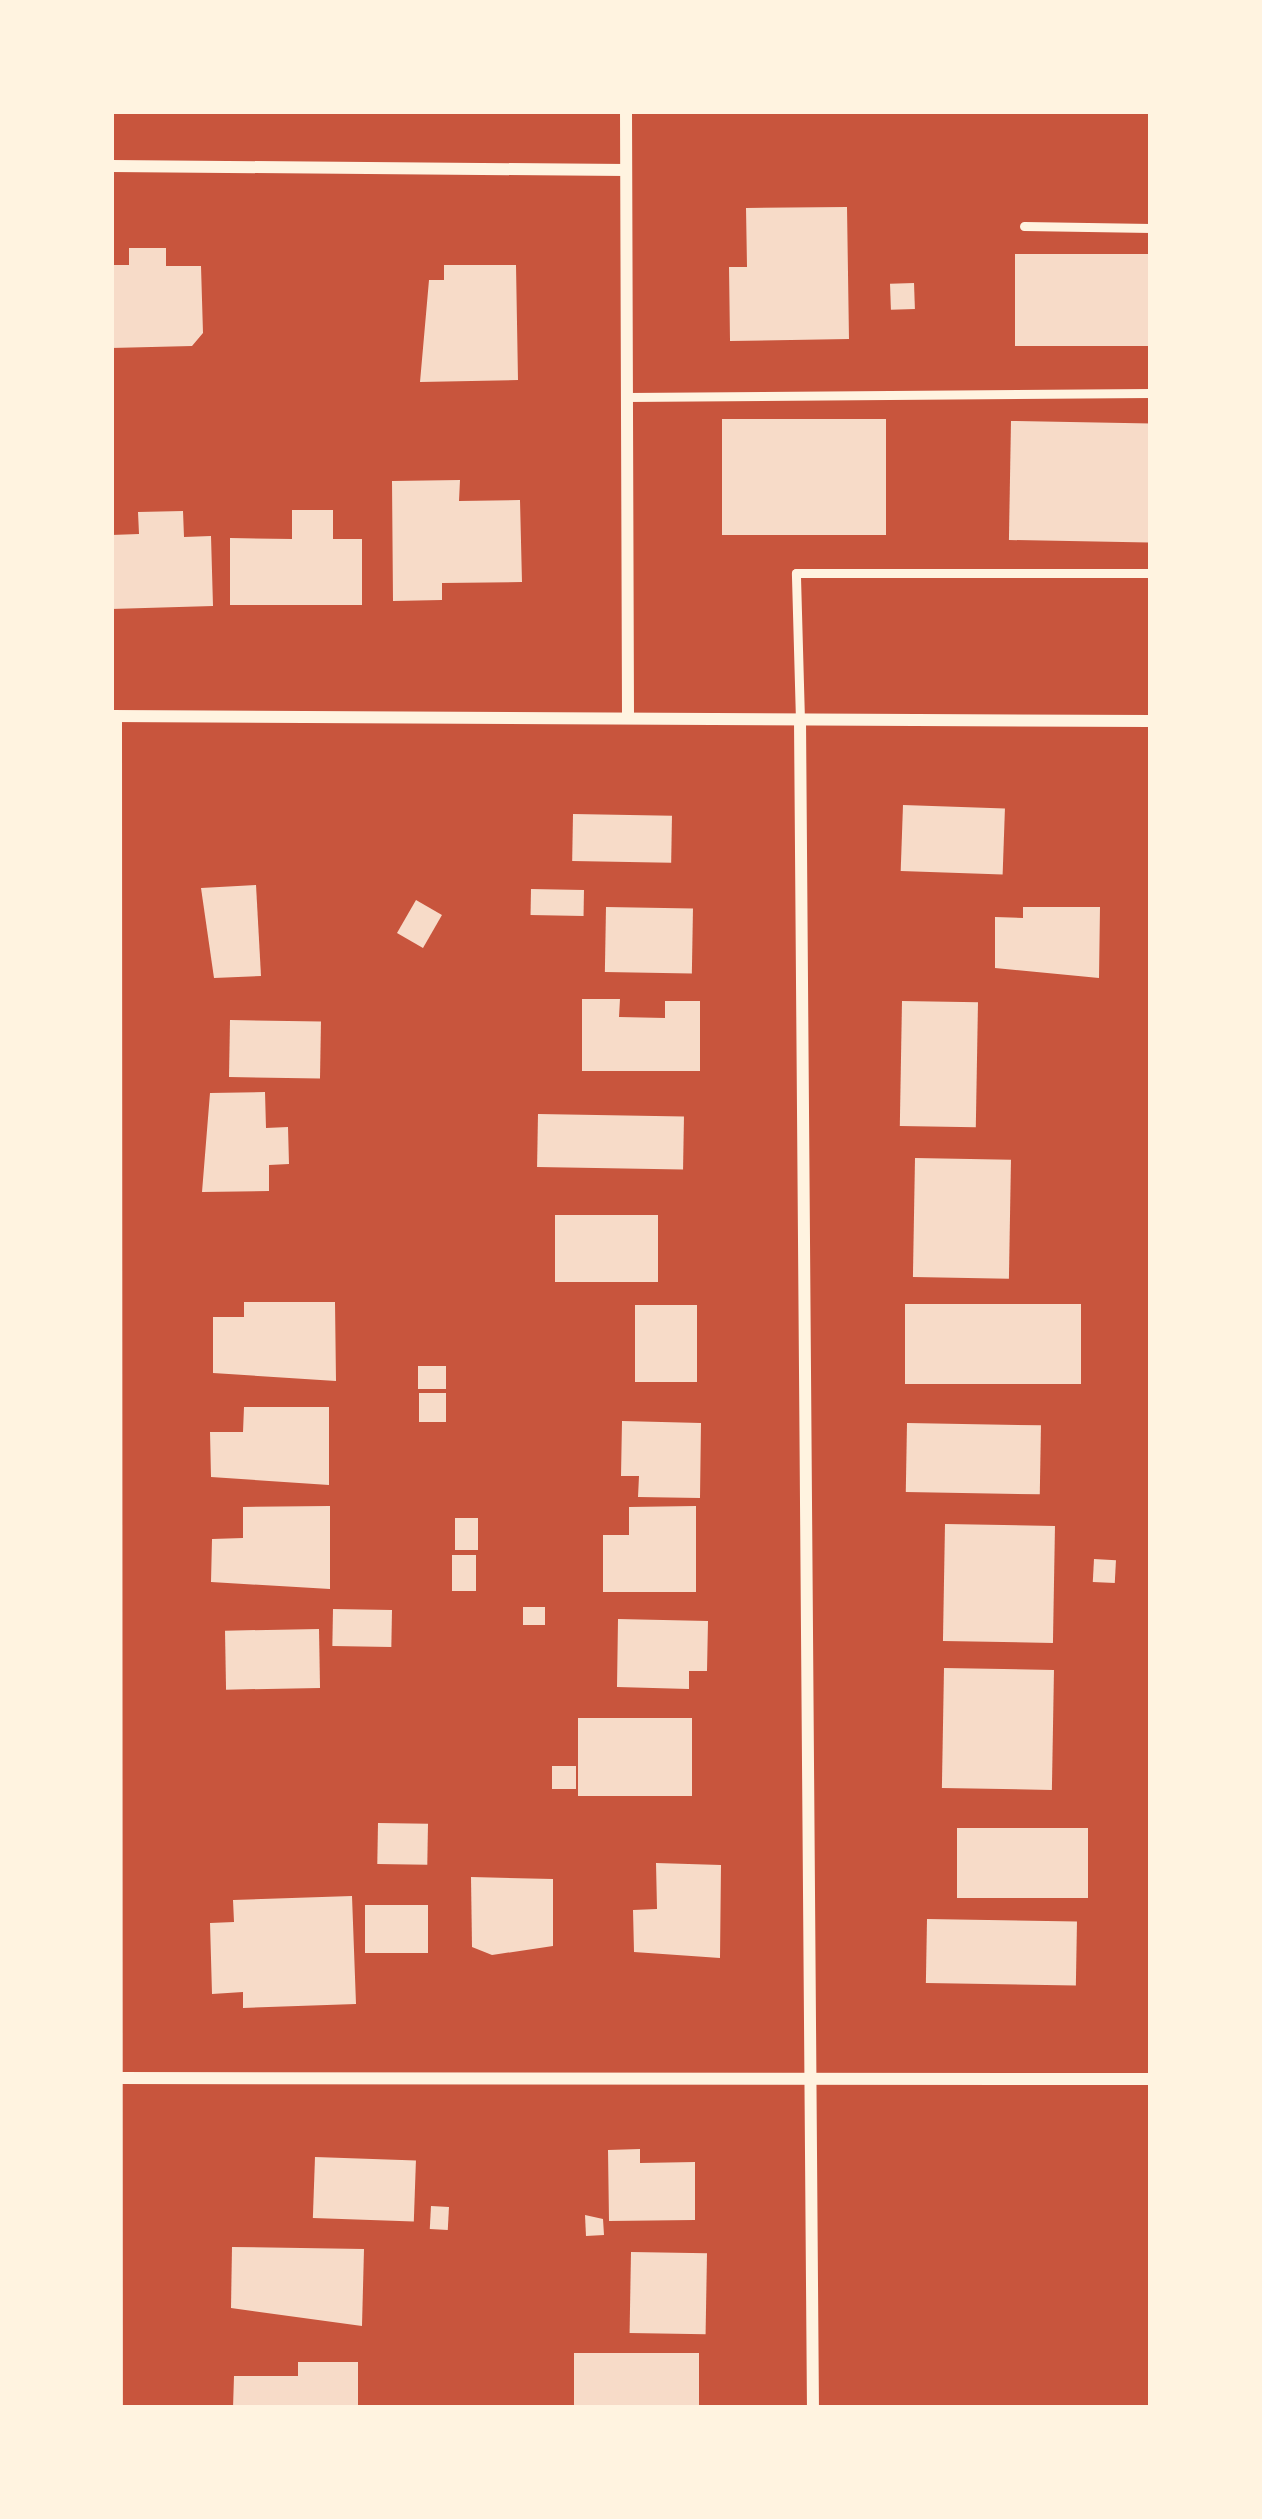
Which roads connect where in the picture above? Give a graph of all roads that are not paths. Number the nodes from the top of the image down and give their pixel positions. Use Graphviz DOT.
graph roads {
  1 [pos="626,111"];
  2 [pos="111,166"];
  3 [pos="626,170"];
  4 [pos="1024,226"];
  5 [pos="1151,227"];
  6 [pos="1151,393"];
  7 [pos="627,398"];
  8 [pos="1151,573"];
  9 [pos="113,716"];
  10 [pos="628,718"];
  11 [pos="800,720"];
  12 [pos="1151,721"];
  13 [pos="808,2077"];
  14 [pos="114,2078"];
  15 [pos="1151,2079"];
  16 [pos="117,2408"];
  17 [pos="813,2408"];
  1 -- 3 [label="street"];
  2 -- 3 [label="street"];
  3 -- 7 [label="street"];
  4 -- 5 [label="lane"];
  6 -- 7 [label="lane"];
  7 -- 10 [label="street"];
  8 -- 11 [label="lane"];
  9 -- 10 [label="street"];
  9 -- 14 [label="street"];
  10 -- 11 [label="street"];
  11 -- 12 [label="street"];
  11 -- 13 [label="street"];
  13 -- 14 [label="street"];
  13 -- 15 [label="street"];
  13 -- 17 [label="street"];
  14 -- 16 [label="street"];
}
